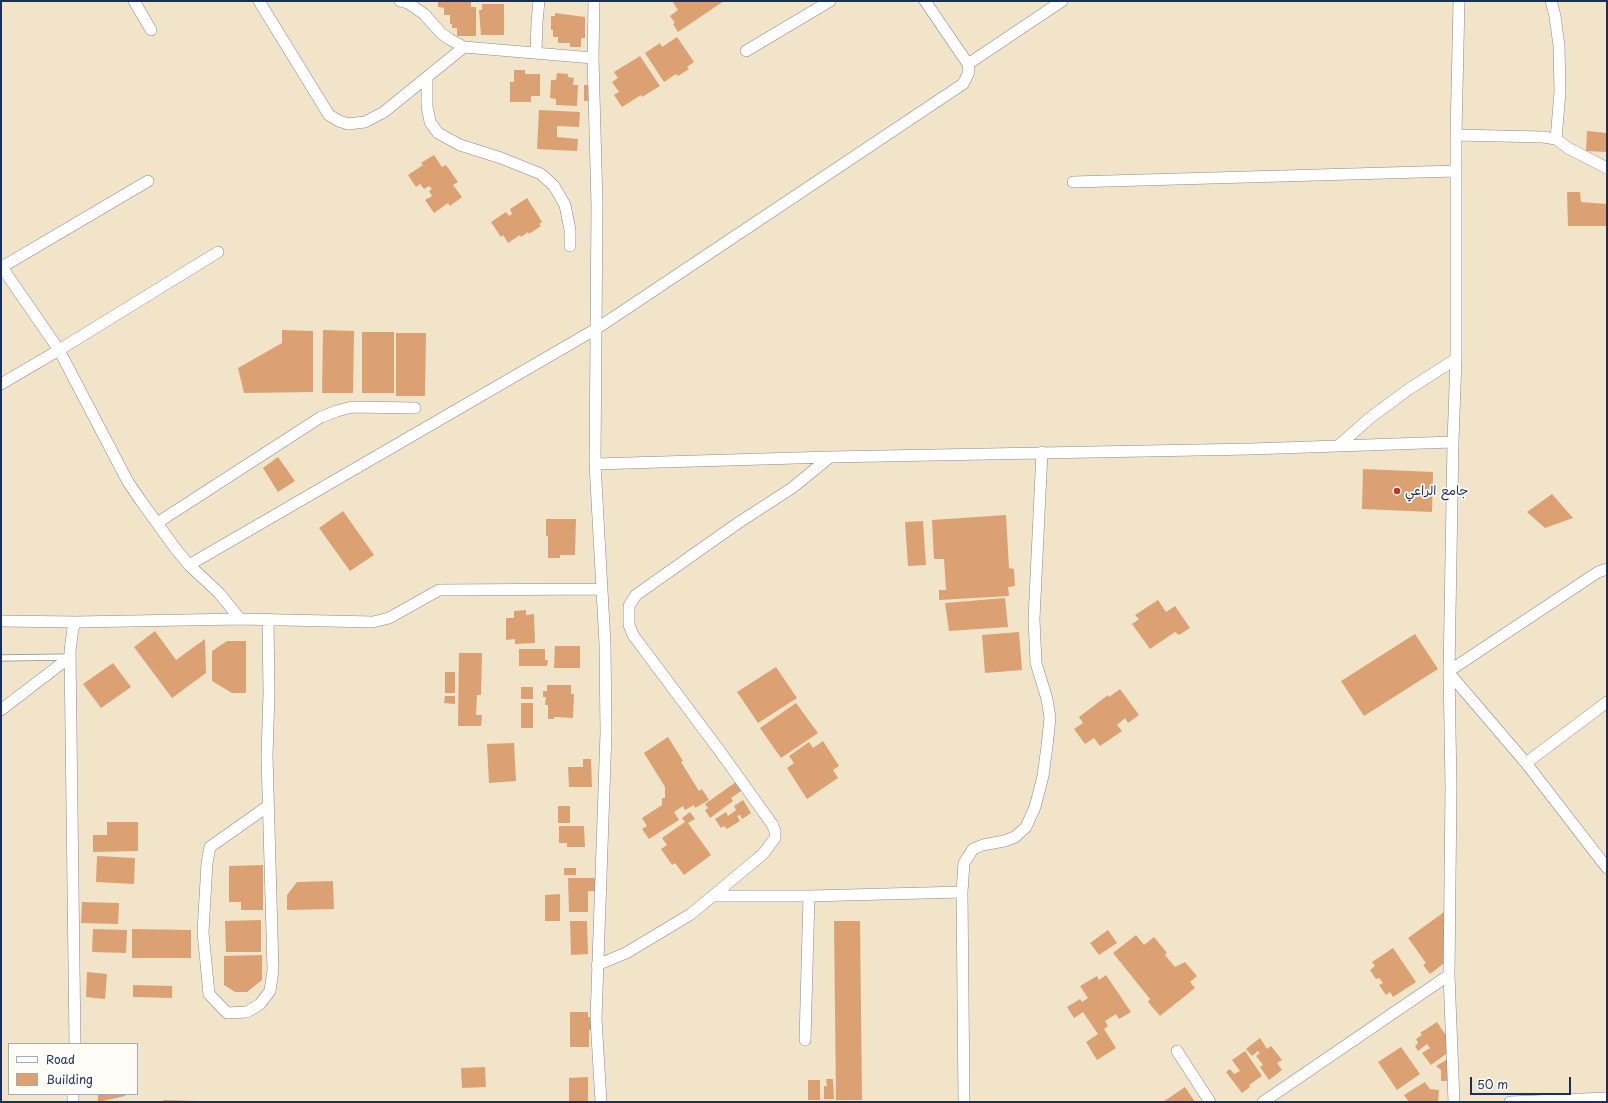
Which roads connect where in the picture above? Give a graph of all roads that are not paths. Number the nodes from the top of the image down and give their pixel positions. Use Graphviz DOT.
graph roads {
  1 [pos="134,1"];
  2 [pos="259,1"];
  3 [pos="539,1"];
  4 [pos="594,1"];
  5 [pos="830,1"];
  6 [pos="925,1"];
  7 [pos="1062,1"];
  8 [pos="1459,1"];
  9 [pos="1551,1"];
  10 [pos="406,2"];
  11 [pos="151,30"];
  12 [pos="464,47"];
  13 [pos="746,51"];
  14 [pos="536,53"];
  15 [pos="593,58"];
  16 [pos="968,64"];
  17 [pos="427,77"];
  18 [pos="1456,135"];
  19 [pos="1556,139"];
  20 [pos="1607,168"];
  21 [pos="1456,171"];
  22 [pos="148,181"];
  23 [pos="1072,182"];
  24 [pos="570,246"];
  25 [pos="218,252"];
  26 [pos="1,267"];
  27 [pos="596,329"];
  28 [pos="59,350"];
  29 [pos="1456,359"];
  30 [pos="1,384"];
  31 [pos="415,408"];
  32 [pos="1453,442"];
  33 [pos="1338,446"];
  34 [pos="1042,452"];
  35 [pos="830,456"];
  36 [pos="595,464"];
  37 [pos="157,523"];
  38 [pos="189,565"];
  39 [pos="1607,569"];
  40 [pos="602,588"];
  41 [pos="240,619"];
  42 [pos="268,619"];
  43 [pos="1,621"];
  44 [pos="76,622"];
  45 [pos="70,657"];
  46 [pos="1,658"];
  47 [pos="1449,672"];
  48 [pos="1607,702"];
  49 [pos="1,710"];
  50 [pos="1526,763"];
  51 [pos="268,806"];
  52 [pos="1607,868"];
  53 [pos="962,892"];
  54 [pos="713,896"];
  55 [pos="809,896"];
  56 [pos="597,965"];
  57 [pos="1449,975"];
  58 [pos="805,1040"];
  59 [pos="75,1043"];
  60 [pos="1177,1051"];
  61 [pos="1607,1098"];
  62 [pos="601,1102"];
  63 [pos="964,1102"];
  64 [pos="1210,1102"];
  65 [pos="1263,1102"];
  66 [pos="1454,1102"];
  67 [pos="1510,1102"];
  1 -- 11 [label="street"];
  2 -- 17 [label="street"];
  3 -- 14 [label="street"];
  4 -- 15 [label="street"];
  5 -- 13 [label="street"];
  6 -- 16 [label="street"];
  7 -- 16 [label="street"];
  8 -- 18 [label="street"];
  9 -- 19 [label="street"];
  10 -- 12 [label="street"];
  12 -- 14 [label="street"];
  12 -- 17 [label="street"];
  14 -- 15 [label="street"];
  15 -- 27 [label="street"];
  16 -- 27 [label="street"];
  17 -- 24 [label="street"];
  18 -- 19 [label="street"];
  18 -- 21 [label="street"];
  19 -- 20 [label="street"];
  21 -- 23 [label="street"];
  21 -- 29 [label="street"];
  22 -- 26 [label="street"];
  25 -- 28 [label="street"];
  26 -- 28 [label="street"];
  27 -- 36 [label="street"];
  27 -- 38 [label="street"];
  28 -- 30 [label="street"];
  28 -- 37 [label="street"];
  29 -- 32 [label="street"];
  29 -- 33 [label="street"];
  31 -- 37 [label="street"];
  32 -- 33 [label="street"];
  32 -- 47 [label="street"];
  33 -- 34 [label="street"];
  34 -- 35 [label="street"];
  34 -- 53 [label="street"];
  35 -- 36 [label="street"];
  35 -- 54 [label="street"];
  36 -- 40 [label="street"];
  37 -- 38 [label="street"];
  38 -- 41 [label="street"];
  39 -- 47 [label="street"];
  40 -- 42 [label="street"];
  40 -- 56 [label="street"];
  41 -- 42 [label="street"];
  41 -- 44 [label="street"];
  42 -- 51 [label="street"];
  43 -- 44 [label="street"];
  44 -- 45 [label="street"];
  45 -- 46 [label="lane"];
  45 -- 49 [label="street"];
  45 -- 59 [label="street"];
  47 -- 50 [label="street"];
  47 -- 57 [label="street"];
  48 -- 50 [label="street"];
  50 -- 52 [label="street"];
  51 -- 51 [label="street"];
  53 -- 55 [label="street"];
  53 -- 63 [label="street"];
  54 -- 55 [label="street"];
  54 -- 56 [label="street"];
  55 -- 58 [label="street"];
  56 -- 62 [label="street"];
  57 -- 65 [label="street"];
  57 -- 66 [label="street"];
  60 -- 64 [label="street"];
  61 -- 67 [label="street"];
}
